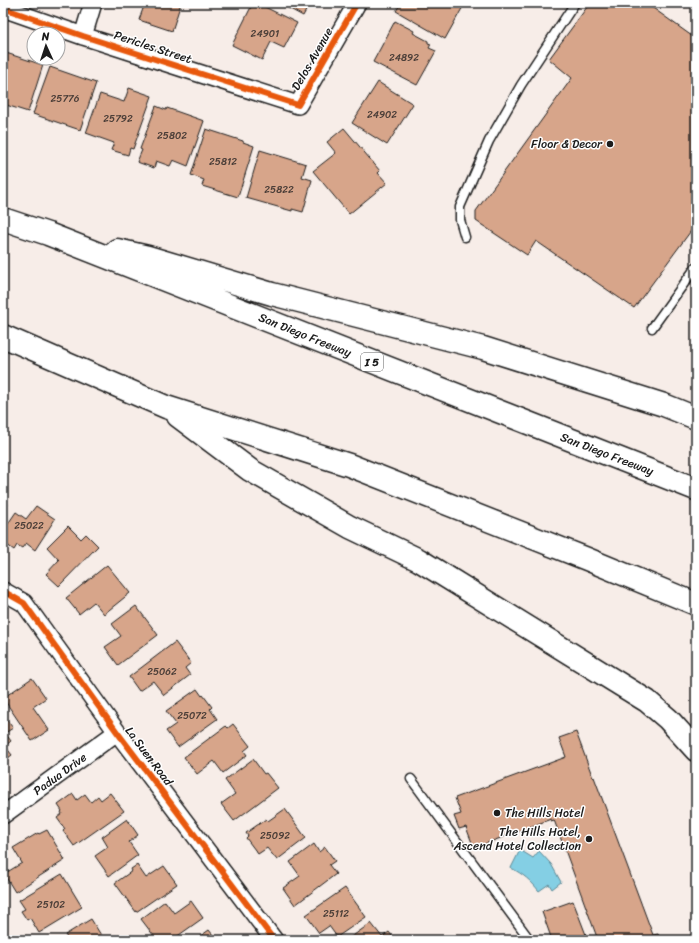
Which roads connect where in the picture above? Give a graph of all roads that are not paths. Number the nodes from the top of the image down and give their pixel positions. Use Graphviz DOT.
graph roads {
  1 [pos="93,3"];
  2 [pos="356,3"];
  3 [pos="575,3"];
  4 [pos="3,8"];
  5 [pos="83,36"];
  6 [pos="298,104"];
  7 [pos="3,219"];
  8 [pos="48,234"];
  9 [pos="465,238"];
  10 [pos="696,267"];
  11 [pos="652,328"];
  12 [pos="3,336"];
  13 [pos="166,407"];
  14 [pos="696,418"];
  15 [pos="696,489"];
  16 [pos="3,591"];
  17 [pos="696,604"];
  18 [pos="117,732"];
  19 [pos="696,750"];
  20 [pos="411,779"];
  21 [pos="3,815"];
  22 [pos="274,940"];
  23 [pos="530,940"];
  1 -- 5 [label="street"];
  2 -- 6 [label="street, Delos Avenue"];
  3 -- 9 [label="lane"];
  4 -- 5 [label="street, Pericles Street"];
  5 -- 6 [label="street, Pericles Street"];
  7 -- 8 [label="highway, San Diego Freeway / I 5"];
  8 -- 14 [label="highway"];
  8 -- 15 [label="highway, San Diego Freeway / I 5"];
  10 -- 11 [label="lane"];
  12 -- 13 [label="highway"];
  13 -- 17 [label="highway"];
  13 -- 19 [label="highway"];
  16 -- 18 [label="street, La Suen Road"];
  18 -- 21 [label="street, Padua Drive"];
  18 -- 22 [label="street, La Suen Road"];
  20 -- 23 [label="lane"];
}
